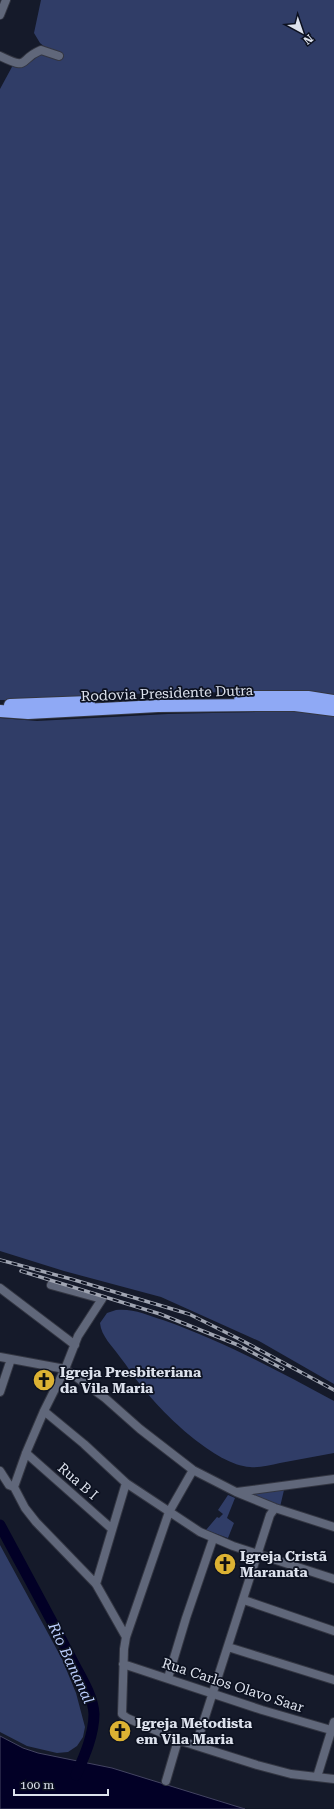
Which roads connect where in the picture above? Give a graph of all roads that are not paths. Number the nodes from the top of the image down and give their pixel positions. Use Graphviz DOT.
graph roads {
  1 [pos="6,0"];
  2 [pos="0,16"];
  3 [pos="0,56"];
  4 [pos="59,56"];
  5 [pos="334,701"];
  6 [pos="0,704"];
  7 [pos="334,710"];
  8 [pos="0,711"];
  9 [pos="51,1285"];
  10 [pos="0,1288"];
  11 [pos="75,1345"];
  12 [pos="0,1357"];
  13 [pos="12,1359"];
  14 [pos="66,1369"];
  15 [pos="0,1392"];
  16 [pos="44,1411"];
  17 [pos="26,1453"];
  18 [pos="193,1470"];
  19 [pos="0,1471"];
  20 [pos="334,1479"];
  21 [pos="126,1483"];
  22 [pos="14,1487"];
  23 [pos="236,1492"];
  24 [pos="275,1508"];
  25 [pos="170,1512"];
  26 [pos="334,1527"];
  27 [pos="112,1529"];
  28 [pos="213,1539"];
  29 [pos="258,1555"];
  30 [pos="102,1565"];
  31 [pos="82,1568"];
  32 [pos="334,1579"];
  33 [pos="96,1584"];
  34 [pos="244,1600"];
  35 [pos="334,1631"];
  36 [pos="126,1637"];
  37 [pos="228,1647"];
  38 [pos="123,1664"];
  39 [pos="140,1669"];
  40 [pos="168,1678"];
  41 [pos="334,1680"];
  42 [pos="213,1693"];
  43 [pos="122,1704"];
  44 [pos="333,1728"];
  45 [pos="178,1740"];
  46 [pos="196,1745"];
  47 [pos="316,1777"];
  48 [pos="334,1779"];
  49 [pos="166,1781"];
  1 -- 2 [label="street"];
  3 -- 4 [label="street"];
  5 -- 6 [label="highway, Rodovia Presidente Dutra"];
  7 -- 8 [label="highway, Rodovia Presidente Dutra"];
  9 -- 11 [label="street"];
  10 -- 11 [label="street"];
  11 -- 14 [label="street"];
  12 -- 13 [label="street"];
  13 -- 14 [label="street"];
  13 -- 15 [label="street"];
  14 -- 16 [label="street"];
  14 -- 18 [label="street"];
  16 -- 17 [label="street"];
  16 -- 21 [label="street"];
  17 -- 22 [label="street"];
  17 -- 27 [label="street, Rua B I"];
  18 -- 23 [label="street"];
  18 -- 25 [label="street"];
  19 -- 22 [label="street"];
  20 -- 23 [label="street"];
  21 -- 25 [label="street"];
  21 -- 27 [label="street"];
  22 -- 31 [label="street"];
  23 -- 24 [label="street"];
  24 -- 26 [label="street"];
  24 -- 29 [label="street"];
  25 -- 28 [label="street"];
  25 -- 36 [label="street"];
  27 -- 30 [label="street"];
  28 -- 29 [label="street"];
  28 -- 40 [label="street"];
  29 -- 32 [label="street"];
  29 -- 34 [label="street"];
  30 -- 31 [label="street"];
  30 -- 33 [label="street"];
  31 -- 33 [label="street"];
  33 -- 36 [label="street"];
  34 -- 35 [label="street"];
  34 -- 37 [label="street"];
  36 -- 38 [label="street"];
  37 -- 41 [label="street"];
  37 -- 42 [label="street"];
  38 -- 39 [label="street, Rua Carlos Olavo Saar"];
  38 -- 43 [label="street"];
  39 -- 40 [label="street, Rua Carlos Olavo Saar"];
  39 -- 43 [label="street"];
  40 -- 42 [label="street, Rua Carlos Olavo Saar"];
  42 -- 44 [label="street, Rua Carlos Olavo Saar"];
  42 -- 46 [label="street"];
  43 -- 45 [label="street"];
  44 -- 47 [label="street"];
  45 -- 46 [label="street"];
  45 -- 49 [label="street"];
  46 -- 47 [label="street"];
  47 -- 48 [label="street"];
}
